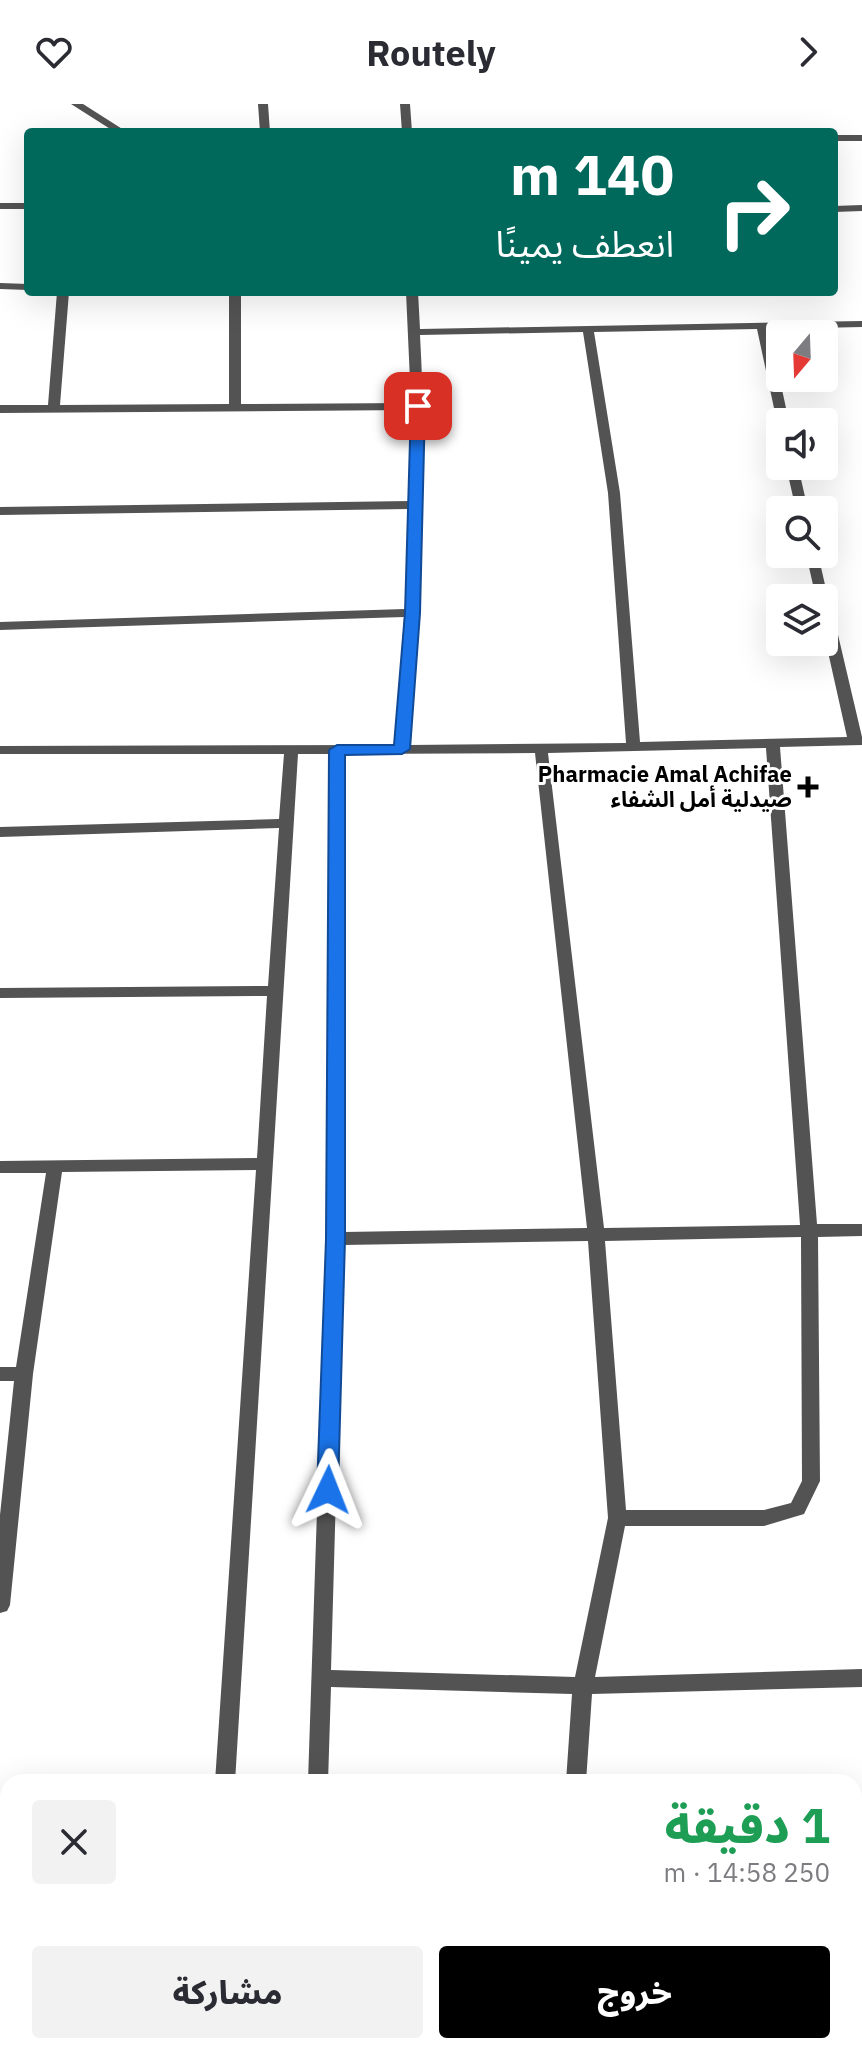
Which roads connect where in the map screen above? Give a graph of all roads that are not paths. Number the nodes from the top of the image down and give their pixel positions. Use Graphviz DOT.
graph roads {
  1 [pos="76,104"];
  2 [pos="263,104"];
  3 [pos="405,104"];
  4 [pos="115,128"];
  5 [pos="265,128"];
  6 [pos="407,128"];
  7 [pos="838,138"];
  8 [pos="862,138"];
  9 [pos="0,206"];
  10 [pos="24,206"];
  11 [pos="862,208"];
  12 [pos="838,209"];
  13 [pos="0,286"];
  14 [pos="24,287"];
  15 [pos="63,296"];
  16 [pos="235,296"];
  17 [pos="412,296"];
  18 [pos="862,324"];
  19 [pos="762,325"];
  20 [pos="588,328"];
  21 [pos="415,332"];
  22 [pos="418,406"];
  23 [pos="235,407"];
  24 [pos="780,408"];
  25 [pos="0,409"];
  26 [pos="54,410"];
  27 [pos="414,505"];
  28 [pos="0,511"];
  29 [pos="412,613"];
  30 [pos="0,626"];
  31 [pos="837,656"];
  32 [pos="859,741"];
  33 [pos="633,745"];
  34 [pos="773,746"];
  35 [pos="291,749"];
  36 [pos="402,749"];
  37 [pos="541,749"];
  38 [pos="0,750"];
  39 [pos="337,750"];
  40 [pos="288,823"];
  41 [pos="0,832"];
  42 [pos="275,991"];
  43 [pos="0,993"];
  44 [pos="264,1164"];
  45 [pos="55,1166"];
  46 [pos="0,1167"];
  47 [pos="809,1229"];
  48 [pos="862,1230"];
  49 [pos="596,1233"];
  50 [pos="335,1239"];
  51 [pos="0,1374"];
  52 [pos="24,1374"];
  53 [pos="617,1518"];
  54 [pos="0,1605"];
  55 [pos="322,1678"];
  56 [pos="862,1678"];
  57 [pos="583,1686"];
  58 [pos="226,1774"];
  59 [pos="318,1774"];
  60 [pos="577,1774"];
  1 -- 4 [label="street"];
  2 -- 5 [label="street"];
  3 -- 6 [label="street"];
  7 -- 8 [label="street"];
  9 -- 10 [label="street"];
  11 -- 12 [label="street"];
  13 -- 14 [label="street"];
  15 -- 26 [label="street"];
  16 -- 23 [label="street"];
  17 -- 21 [label="street"];
  18 -- 19 [label="street"];
  19 -- 20 [label="street"];
  19 -- 24 [label="street"];
  20 -- 21 [label="street"];
  20 -- 33 [label="street"];
  21 -- 22 [label="street"];
  22 -- 23 [label="street"];
  22 -- 27 [label="street"];
  23 -- 26 [label="street"];
  25 -- 26 [label="street"];
  27 -- 28 [label="street"];
  27 -- 29 [label="street"];
  29 -- 30 [label="street"];
  29 -- 36 [label="street"];
  31 -- 32 [label="street"];
  32 -- 34 [label="street"];
  33 -- 34 [label="street"];
  33 -- 37 [label="street"];
  34 -- 47 [label="street"];
  35 -- 38 [label="street"];
  35 -- 39 [label="street"];
  35 -- 40 [label="street"];
  36 -- 37 [label="street"];
  36 -- 39 [label="street"];
  37 -- 49 [label="street"];
  39 -- 50 [label="street"];
  40 -- 41 [label="street"];
  40 -- 42 [label="street"];
  42 -- 43 [label="street"];
  42 -- 44 [label="street"];
  44 -- 45 [label="street"];
  44 -- 58 [label="street"];
  45 -- 46 [label="street"];
  45 -- 52 [label="street"];
  47 -- 48 [label="street"];
  47 -- 49 [label="street"];
  47 -- 53 [label="street"];
  49 -- 50 [label="street"];
  49 -- 53 [label="street"];
  50 -- 55 [label="street"];
  51 -- 52 [label="street"];
  52 -- 54 [label="street"];
  53 -- 57 [label="street"];
  55 -- 57 [label="street"];
  55 -- 59 [label="street"];
  56 -- 57 [label="street"];
  57 -- 60 [label="street"];
}
